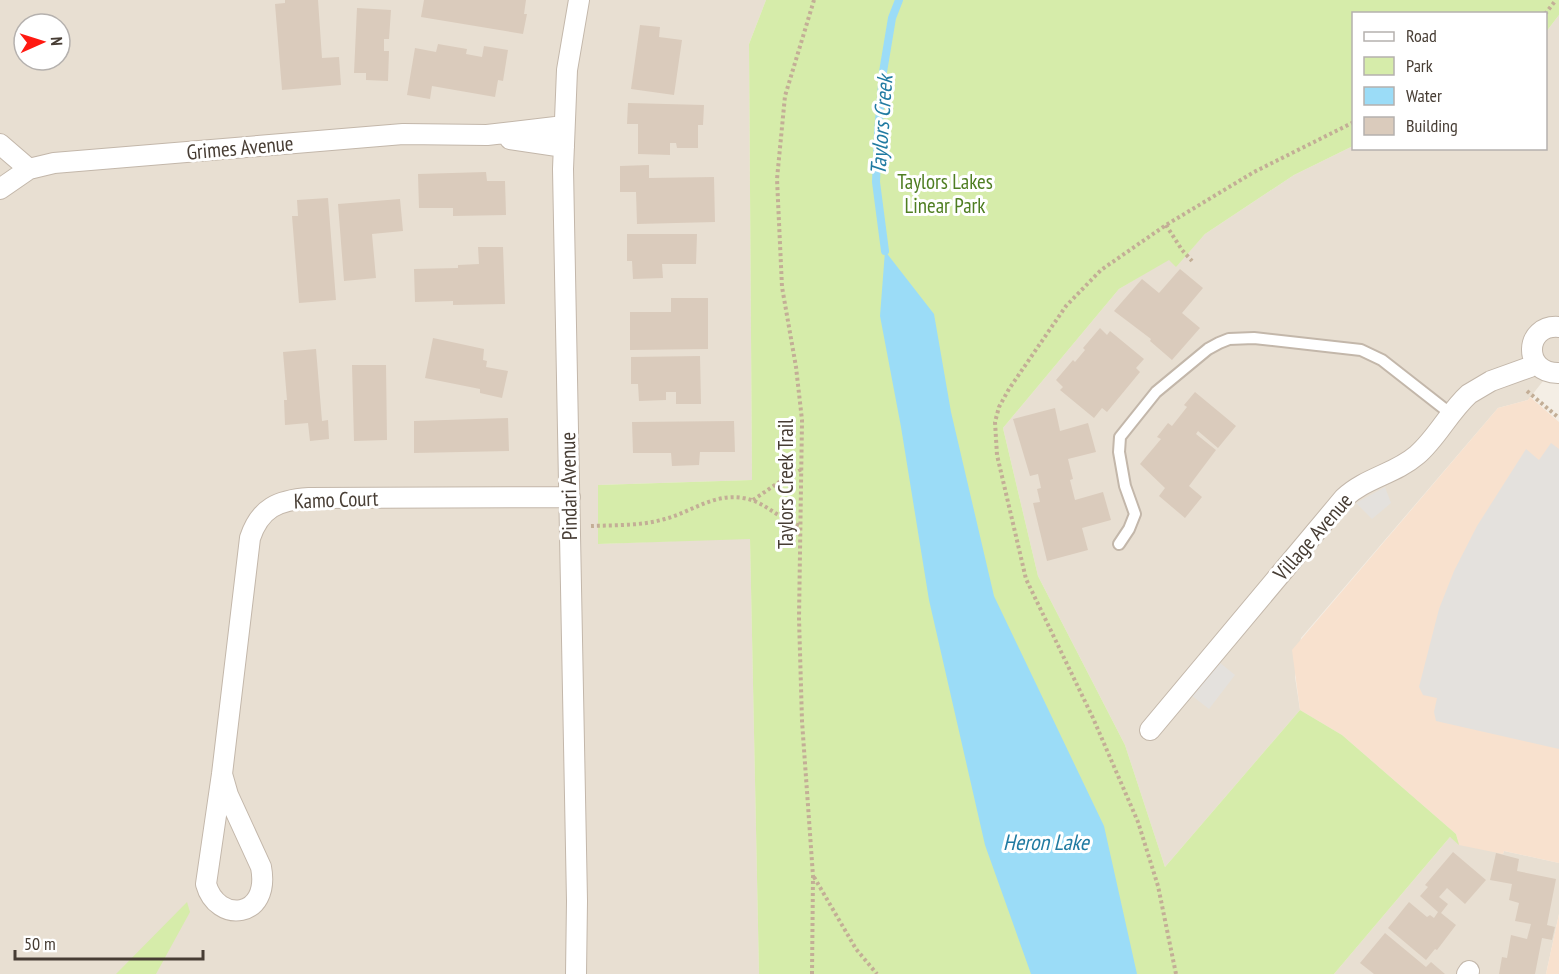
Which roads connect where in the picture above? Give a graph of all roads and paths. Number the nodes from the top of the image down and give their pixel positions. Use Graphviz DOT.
graph roads {
  1 [pos="579,0"];
  2 [pos="814,0"];
  3 [pos="1556,0"];
  4 [pos="1547,12"];
  5 [pos="564,126"];
  6 [pos="487,135"];
  7 [pos="0,144"];
  8 [pos="564,147"];
  9 [pos="29,169"];
  10 [pos="0,189"];
  11 [pos="1166,225"];
  12 [pos="1192,261"];
  13 [pos="1559,327"];
  14 [pos="1536,363"];
  15 [pos="1559,374"];
  16 [pos="1451,414"];
  17 [pos="802,469"];
  18 [pos="570,497"];
  19 [pos="753,500"];
  20 [pos="570,526"];
  21 [pos="801,526"];
  22 [pos="1119,544"];
  23 [pos="1150,730"];
  24 [pos="222,774"];
  25 [pos="813,876"];
  26 [pos="576,974"];
  27 [pos="812,974"];
  28 [pos="877,974"];
  1 -- 5 [label="street, Pindari Avenue"];
  2 -- 17 [label="path, Taylors Creek Trail"];
  3 -- 4 [label="path"];
  5 -- 6 [label="street, Grimes Avenue"];
  5 -- 8 [label="street, Pindari Avenue"];
  6 -- 8 [label="street, Grimes Avenue"];
  6 -- 9 [label="street, Grimes Avenue"];
  7 -- 9 [label="street"];
  8 -- 18 [label="street, Pindari Avenue"];
  9 -- 10 [label="street, Grimes Avenue"];
  11 -- 12 [label="path"];
  13 -- 14 [label="street"];
  14 -- 15 [label="street"];
  14 -- 16 [label="street, Village Avenue"];
  16 -- 22 [label="lane"];
  16 -- 23 [label="street, Village Avenue"];
  17 -- 19 [label="path"];
  17 -- 21 [label="path, Taylors Creek Trail"];
  18 -- 20 [label="street, Pindari Avenue"];
  18 -- 24 [label="street, Kamo Court"];
  19 -- 20 [label="path"];
  19 -- 21 [label="path"];
  20 -- 26 [label="street, Pindari Avenue"];
  21 -- 25 [label="path, Taylors Creek Trail"];
  24 -- 24 [label="street, Kamo Court"];
  25 -- 27 [label="path, Taylors Creek Trail"];
  25 -- 28 [label="path"];
}
